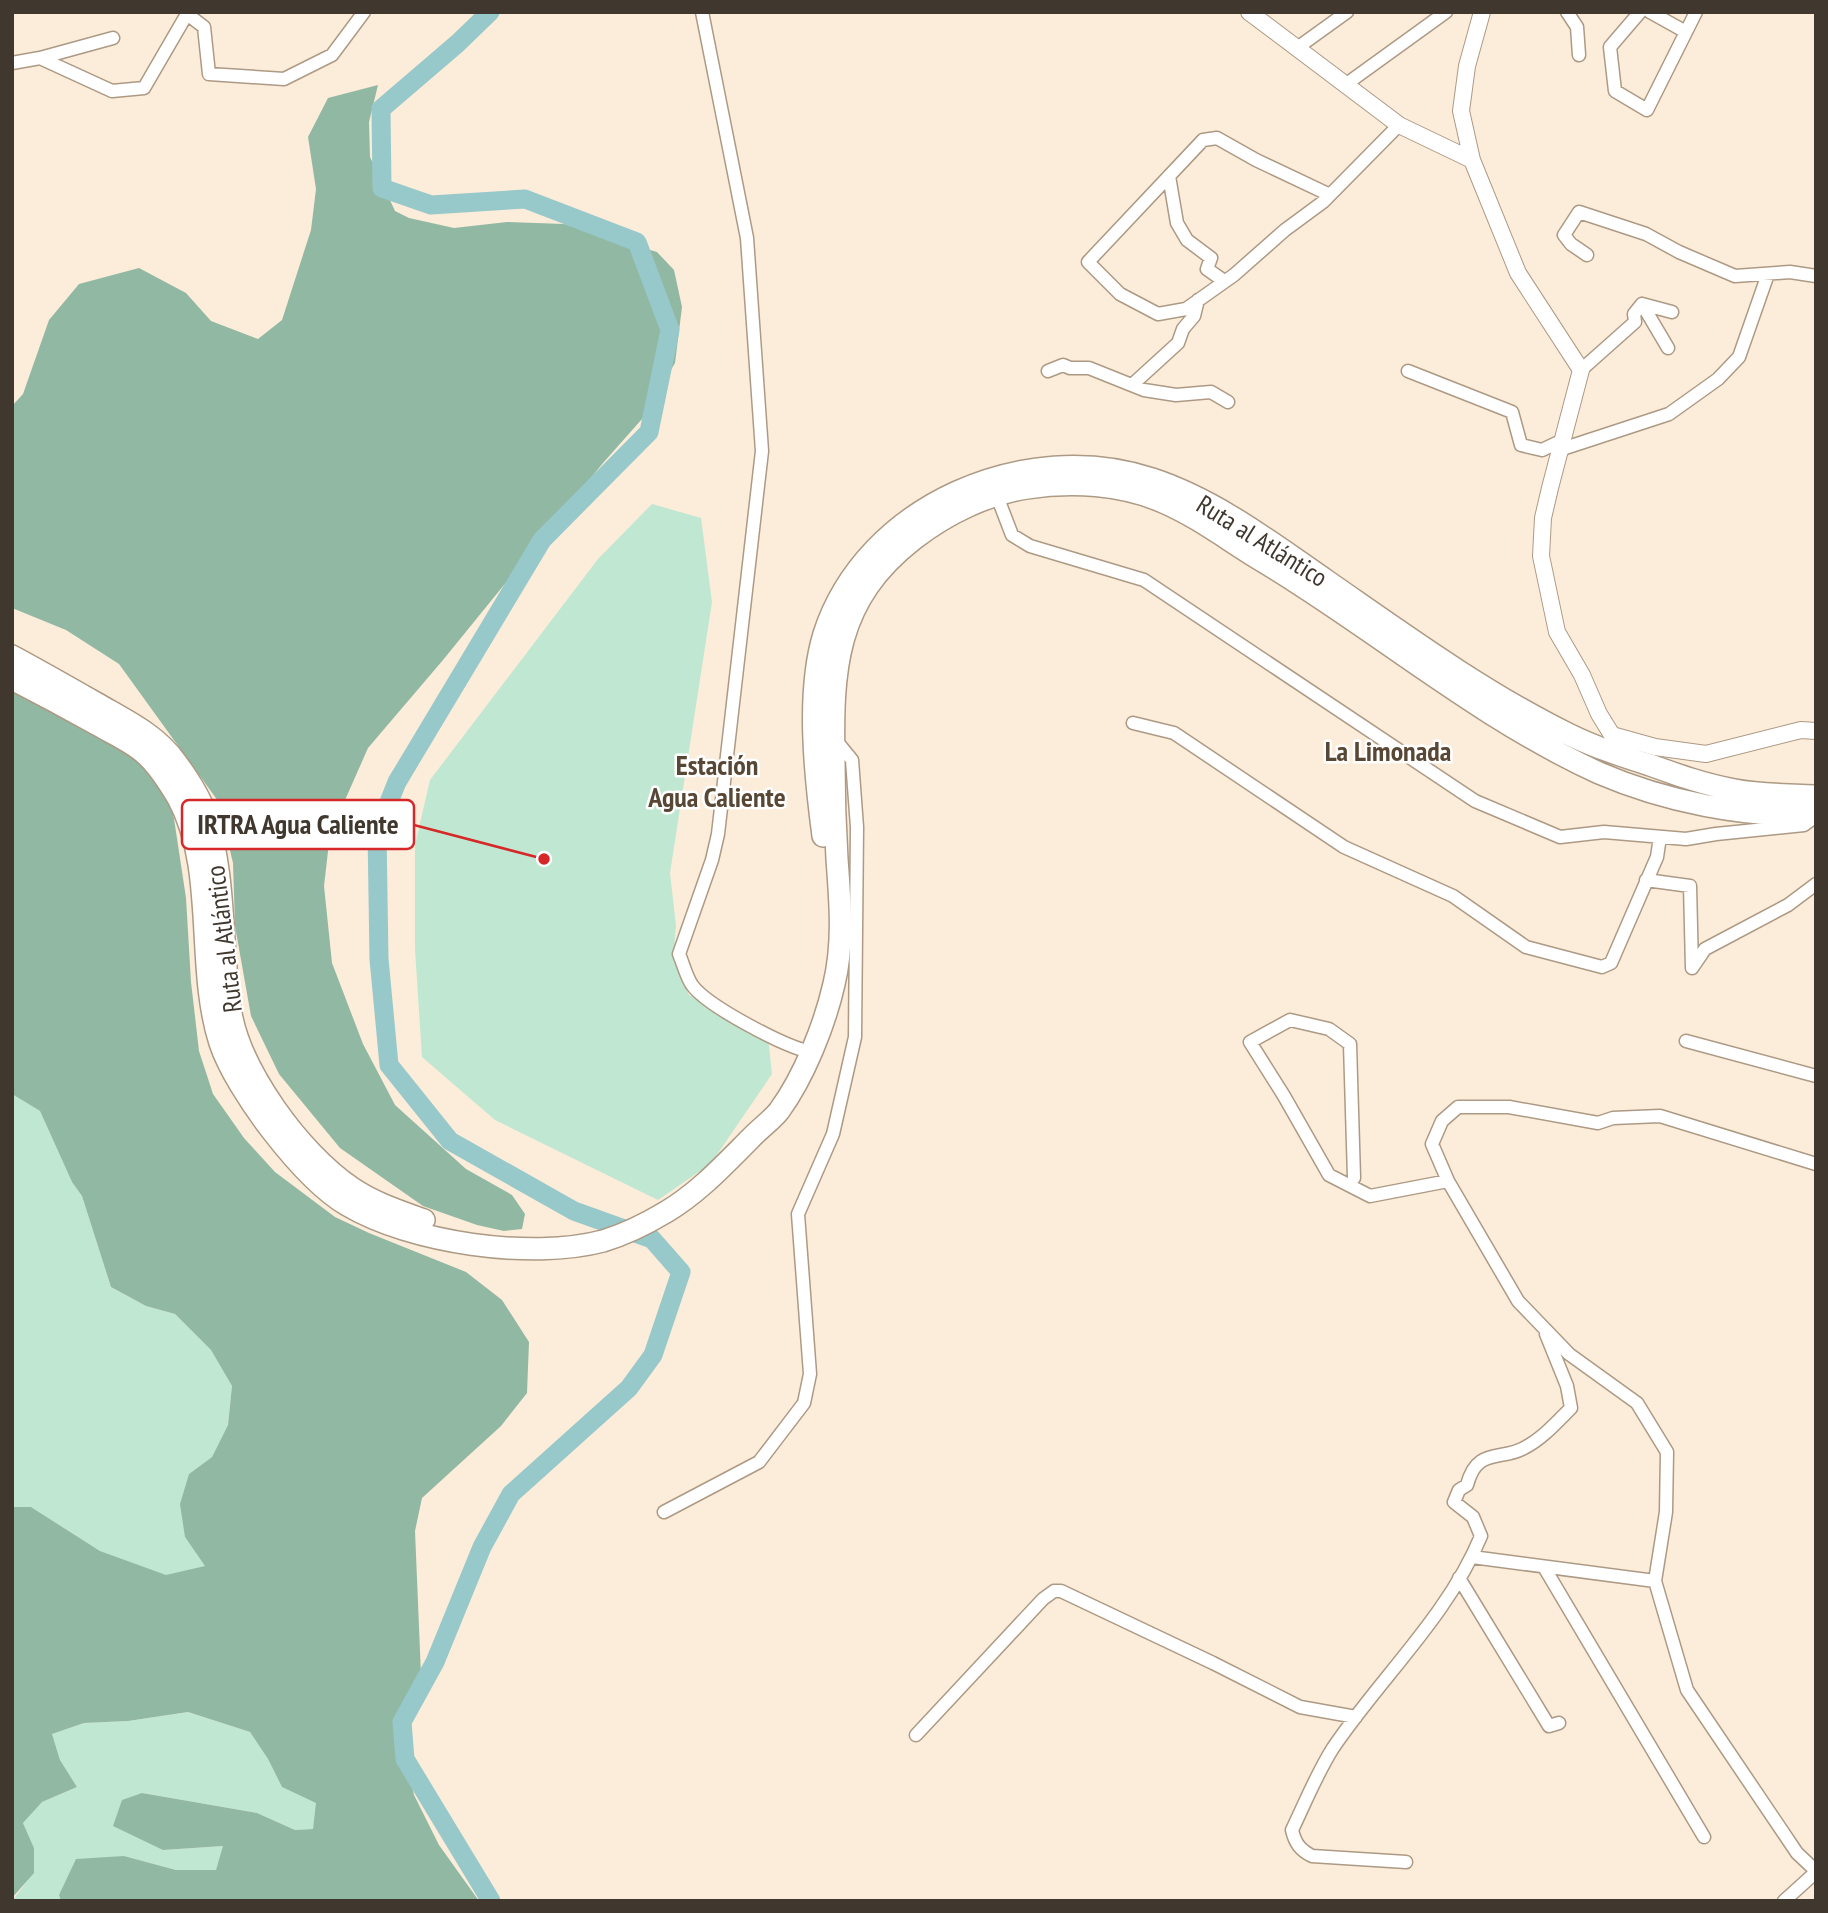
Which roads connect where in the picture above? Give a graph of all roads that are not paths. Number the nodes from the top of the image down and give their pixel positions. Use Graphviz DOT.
graph roads {
  1 [pos="364,12"];
  2 [pos="702,12"];
  3 [pos="1249,12"];
  4 [pos="1347,12"];
  5 [pos="1446,12"];
  6 [pos="1482,12"];
  7 [pos="1567,12"];
  8 [pos="1640,12"];
  9 [pos="1650,12"];
  10 [pos="1696,12"];
  11 [pos="1686,32"];
  12 [pos="113,38"];
  13 [pos="1297,48"];
  14 [pos="1579,55"];
  15 [pos="40,58"];
  16 [pos="12,63"];
  17 [pos="1345,85"];
  18 [pos="1399,125"];
  19 [pos="1472,160"];
  20 [pos="1169,176"];
  21 [pos="1330,195"];
  22 [pos="1587,255"];
  23 [pos="1768,274"];
  24 [pos="1816,276"];
  25 [pos="1224,281"];
  26 [pos="1198,300"];
  27 [pos="1642,304"];
  28 [pos="1672,312"];
  29 [pos="1668,348"];
  30 [pos="1581,370"];
  31 [pos="1048,371"];
  32 [pos="1408,371"];
  33 [pos="1132,384"];
  34 [pos="1228,402"];
  35 [pos="1560,445"];
  36 [pos="998,496"];
  37 [pos="12,656"];
  38 [pos="12,679"];
  39 [pos="1133,723"];
  40 [pos="1816,731"];
  41 [pos="833,737"];
  42 [pos="1816,796"];
  43 [pos="1816,816"];
  44 [pos="1660,837"];
  45 [pos="1646,880"];
  46 [pos="1816,884"];
  47 [pos="1686,1041"];
  48 [pos="806,1051"];
  49 [pos="1816,1076"];
  50 [pos="1816,1164"];
  51 [pos="1354,1178"];
  52 [pos="1448,1181"];
  53 [pos="473,1244"];
  54 [pos="1543,1327"];
  55 [pos="664,1512"];
  56 [pos="1472,1557"];
  57 [pos="1544,1567"];
  58 [pos="1459,1578"];
  59 [pos="1655,1581"];
  60 [pos="1356,1717"];
  61 [pos="1559,1723"];
  62 [pos="916,1735"];
  63 [pos="1704,1837"];
  64 [pos="1406,1862"];
  65 [pos="1816,1871"];
  66 [pos="1784,1901"];
  1 -- 15 [label="street"];
  2 -- 48 [label="street"];
  3 -- 13 [label="street"];
  4 -- 13 [label="street"];
  5 -- 17 [label="street"];
  6 -- 19 [label="street"];
  7 -- 14 [label="street"];
  8 -- 11 [label="street"];
  9 -- 11 [label="street"];
  10 -- 11 [label="street"];
  12 -- 15 [label="street"];
  13 -- 17 [label="street"];
  15 -- 16 [label="street"];
  17 -- 18 [label="street"];
  18 -- 19 [label="street"];
  18 -- 21 [label="street"];
  19 -- 30 [label="street"];
  20 -- 21 [label="street"];
  20 -- 25 [label="street"];
  20 -- 26 [label="street"];
  21 -- 25 [label="street"];
  22 -- 23 [label="street"];
  23 -- 24 [label="street"];
  23 -- 35 [label="street"];
  25 -- 26 [label="street"];
  26 -- 33 [label="street"];
  27 -- 28 [label="street"];
  27 -- 29 [label="street"];
  27 -- 30 [label="street"];
  30 -- 35 [label="street"];
  31 -- 33 [label="street"];
  32 -- 35 [label="street"];
  33 -- 34 [label="street"];
  35 -- 40 [label="street"];
  36 -- 41 [label="highway, Ruta al Atlántico"];
  36 -- 43 [label="highway, Ruta al Atlántico"];
  36 -- 44 [label="street"];
  37 -- 53 [label="highway, Ruta al Atlántico"];
  38 -- 53 [label="highway, Ruta al Atlántico"];
  39 -- 45 [label="street"];
  41 -- 48 [label="highway, Ruta al Atlántico"];
  41 -- 55 [label="street"];
  42 -- 48 [label="highway, Ruta al Atlántico"];
  43 -- 44 [label="street"];
  44 -- 45 [label="street"];
  45 -- 46 [label="street"];
  47 -- 49 [label="street"];
  48 -- 53 [label="highway, Ruta al Atlántico"];
  50 -- 52 [label="street"];
  51 -- 52 [label="street"];
  52 -- 54 [label="street"];
  54 -- 56 [label="street"];
  54 -- 59 [label="street"];
  56 -- 57 [label="street"];
  56 -- 58 [label="street"];
  57 -- 59 [label="street"];
  57 -- 63 [label="street"];
  58 -- 60 [label="street"];
  58 -- 61 [label="street"];
  59 -- 65 [label="street"];
  60 -- 62 [label="street"];
  60 -- 64 [label="street"];
  65 -- 66 [label="street"];
}
